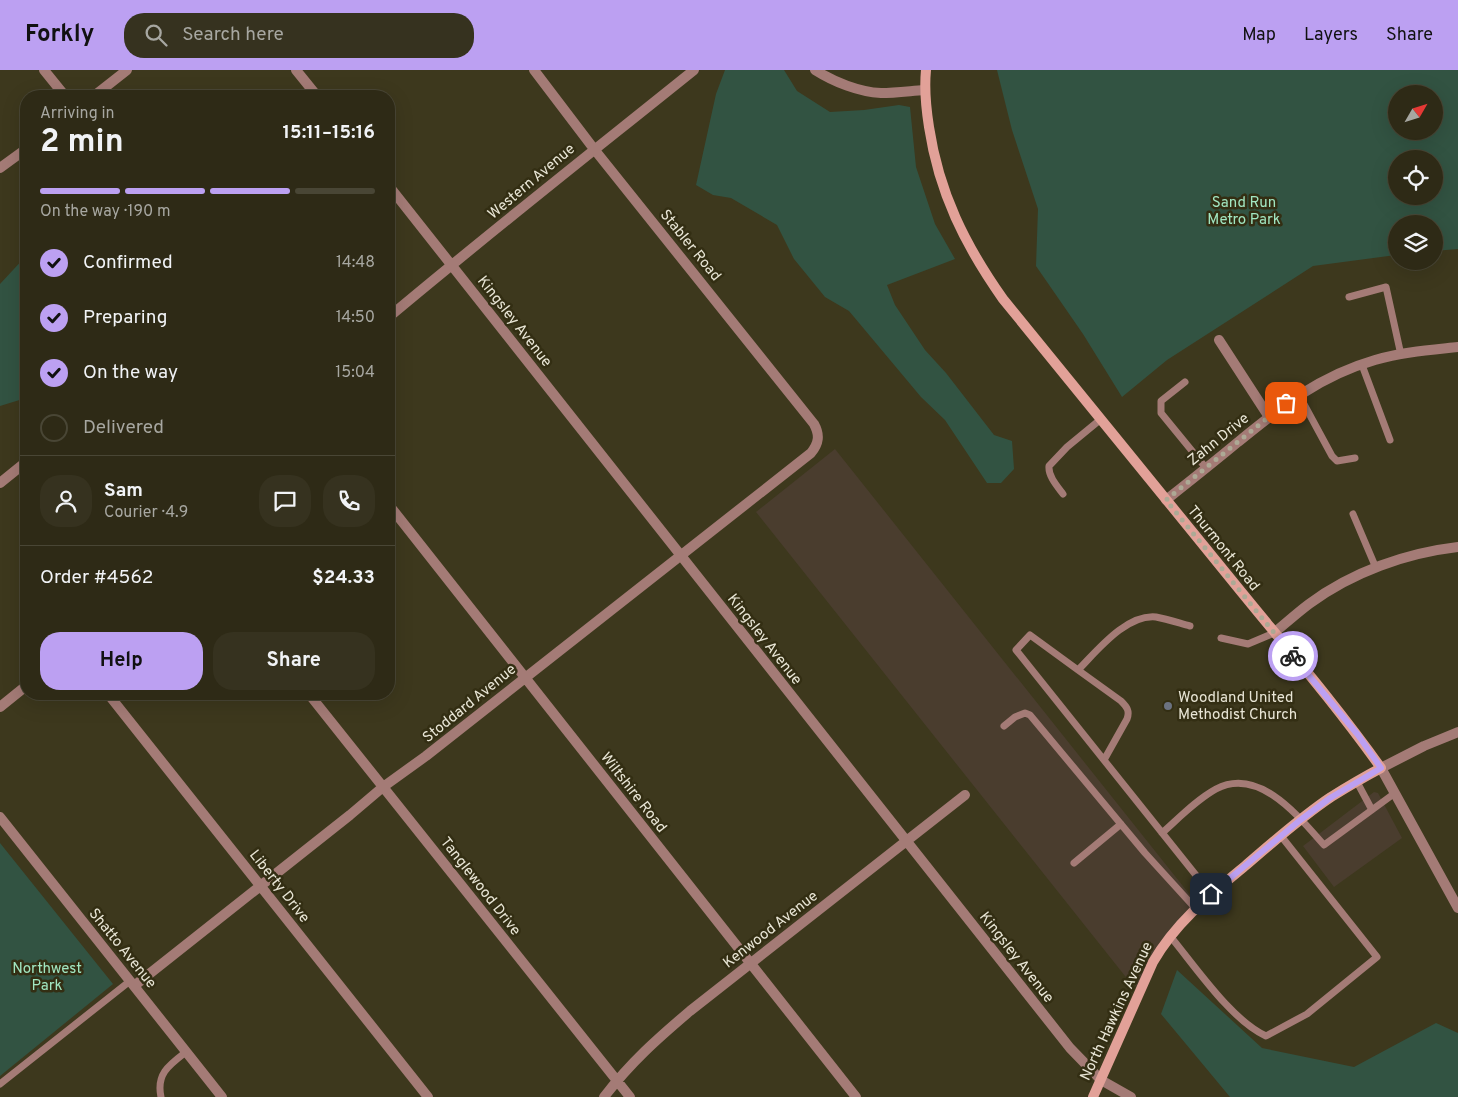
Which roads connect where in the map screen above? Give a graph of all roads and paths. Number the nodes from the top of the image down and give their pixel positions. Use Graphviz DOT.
graph roads {
  1 [pos="44,70"];
  2 [pos="127,70"];
  3 [pos="296,70"];
  4 [pos="534,70"];
  5 [pos="694,70"];
  6 [pos="815,70"];
  7 [pos="926,70"];
  8 [pos="60,90"];
  9 [pos="102,90"];
  10 [pos="312,90"];
  11 [pos="924,90"];
  12 [pos="594,149"];
  13 [pos="20,153"];
  14 [pos="0,168"];
  15 [pos="395,194"];
  16 [pos="452,266"];
  17 [pos="1349,297"];
  18 [pos="395,312"];
  19 [pos="1219,340"];
  20 [pos="1458,347"];
  21 [pos="1401,355"];
  22 [pos="1362,365"];
  23 [pos="1185,382"];
  24 [pos="1299,395"];
  25 [pos="1269,417"];
  26 [pos="1101,419"];
  27 [pos="1390,440"];
  28 [pos="818,441"];
  29 [pos="1355,458"];
  30 [pos="20,467"];
  31 [pos="1206,468"];
  32 [pos="0,483"];
  33 [pos="1063,494"];
  34 [pos="1166,500"];
  35 [pos="395,513"];
  36 [pos="1353,514"];
  37 [pos="1458,547"];
  38 [pos="680,556"];
  39 [pos="1376,568"];
  40 [pos="1190,626"];
  41 [pos="1274,632"];
  42 [pos="1221,638"];
  43 [pos="1078,670"];
  44 [pos="524,677"];
  45 [pos="20,691"];
  46 [pos="113,700"];
  47 [pos="314,700"];
  48 [pos="0,707"];
  49 [pos="1004,726"];
  50 [pos="1458,732"];
  51 [pos="1104,760"];
  52 [pos="1381,768"];
  53 [pos="1357,782"];
  54 [pos="383,787"];
  55 [pos="1395,793"];
  56 [pos="965,795"];
  57 [pos="1372,810"];
  58 [pos="0,817"];
  59 [pos="1301,820"];
  60 [pos="1121,824"];
  61 [pos="1162,833"];
  62 [pos="1280,836"];
  63 [pos="906,841"];
  64 [pos="1074,863"];
  65 [pos="260,886"];
  66 [pos="1211,894"];
  67 [pos="1195,908"];
  68 [pos="1458,908"];
  69 [pos="1170,936"];
  70 [pos="751,963"];
  71 [pos="132,983"];
  72 [pos="186,1052"];
  73 [pos="617,1080"];
  74 [pos="1101,1080"];
  75 [pos="0,1084"];
  76 [pos="161,1097"];
  77 [pos="222,1097"];
  78 [pos="428,1097"];
  79 [pos="604,1097"];
  80 [pos="630,1097"];
  81 [pos="856,1097"];
  82 [pos="1093,1097"];
  83 [pos="1131,1097"];
  1 -- 8 [label="street"];
  2 -- 9 [label="street"];
  3 -- 10 [label="street"];
  4 -- 12 [label="street, Stabler Road"];
  5 -- 12 [label="street, Western Avenue"];
  6 -- 11 [label="street"];
  7 -- 11 [label="street, Thurmont Road"];
  11 -- 26 [label="street, Thurmont Road"];
  12 -- 16 [label="street, Western Avenue"];
  12 -- 28 [label="street, Stabler Road"];
  13 -- 14 [label="street"];
  15 -- 16 [label="street, Kingsley Avenue"];
  16 -- 18 [label="street, Western Avenue"];
  16 -- 38 [label="street, Kingsley Avenue"];
  17 -- 21 [label="lane"];
  19 -- 25 [label="street"];
  20 -- 21 [label="street, Zahn Drive"];
  21 -- 22 [label="street, Zahn Drive"];
  22 -- 24 [label="street, Zahn Drive"];
  22 -- 27 [label="lane"];
  23 -- 31 [label="lane"];
  24 -- 25 [label="street, Zahn Drive"];
  24 -- 29 [label="lane"];
  25 -- 31 [label="street, Zahn Drive"];
  26 -- 33 [label="lane"];
  26 -- 34 [label="street, Thurmont Road"];
  28 -- 38 [label="street, Stoddard Avenue"];
  30 -- 32 [label="street"];
  31 -- 34 [label="street, Zahn Drive"];
  34 -- 41 [label="street, Thurmont Road"];
  35 -- 44 [label="street, Wiltshire Road"];
  36 -- 39 [label="lane"];
  37 -- 39 [label="street"];
  38 -- 44 [label="street, Stoddard Avenue"];
  38 -- 63 [label="street, Kingsley Avenue"];
  39 -- 41 [label="street"];
  40 -- 43 [label="lane"];
  41 -- 42 [label="lane"];
  41 -- 52 [label="street, Thurmont Road"];
  43 -- 51 [label="lane"];
  43 -- 51 [label="lane"];
  44 -- 54 [label="street, Stoddard Avenue"];
  44 -- 70 [label="street, Wiltshire Road"];
  45 -- 48 [label="street"];
  46 -- 65 [label="street, Liberty Drive"];
  47 -- 54 [label="street, Tanglewood Drive"];
  49 -- 60 [label="lane"];
  50 -- 52 [label="street, North Hawkins Avenue"];
  51 -- 61 [label="lane"];
  52 -- 53 [label="street, North Hawkins Avenue"];
  52 -- 55 [label="street, Thurmont Road"];
  53 -- 57 [label="lane"];
  53 -- 59 [label="street, North Hawkins Avenue"];
  54 -- 65 [label="street, Stoddard Avenue"];
  54 -- 73 [label="street, Tanglewood Drive"];
  55 -- 57 [label="lane"];
  55 -- 68 [label="street, Thurmont Road"];
  56 -- 63 [label="street, Kenwood Avenue"];
  57 -- 59 [label="lane"];
  58 -- 71 [label="street, Shatto Avenue"];
  59 -- 61 [label="lane"];
  59 -- 62 [label="street, North Hawkins Avenue"];
  60 -- 64 [label="lane"];
  60 -- 67 [label="lane"];
  61 -- 66 [label="lane"];
  62 -- 66 [label="street, North Hawkins Avenue"];
  62 -- 69 [label="lane"];
  63 -- 70 [label="street, Kenwood Avenue"];
  63 -- 74 [label="street, Kingsley Avenue"];
  65 -- 71 [label="street, Stoddard Avenue"];
  65 -- 78 [label="street, Liberty Drive"];
  66 -- 67 [label="street, North Hawkins Avenue"];
  67 -- 69 [label="street, North Hawkins Avenue"];
  69 -- 74 [label="street, North Hawkins Avenue"];
  70 -- 73 [label="street, Kenwood Avenue"];
  70 -- 81 [label="street, Wiltshire Road"];
  71 -- 72 [label="street, Shatto Avenue"];
  71 -- 75 [label="lane"];
  72 -- 76 [label="lane"];
  72 -- 77 [label="street, Shatto Avenue"];
  73 -- 79 [label="street, Kenwood Avenue"];
  73 -- 80 [label="street, Tanglewood Drive"];
  74 -- 82 [label="street, North Hawkins Avenue"];
  74 -- 83 [label="street, Kingsley Avenue"];
}
